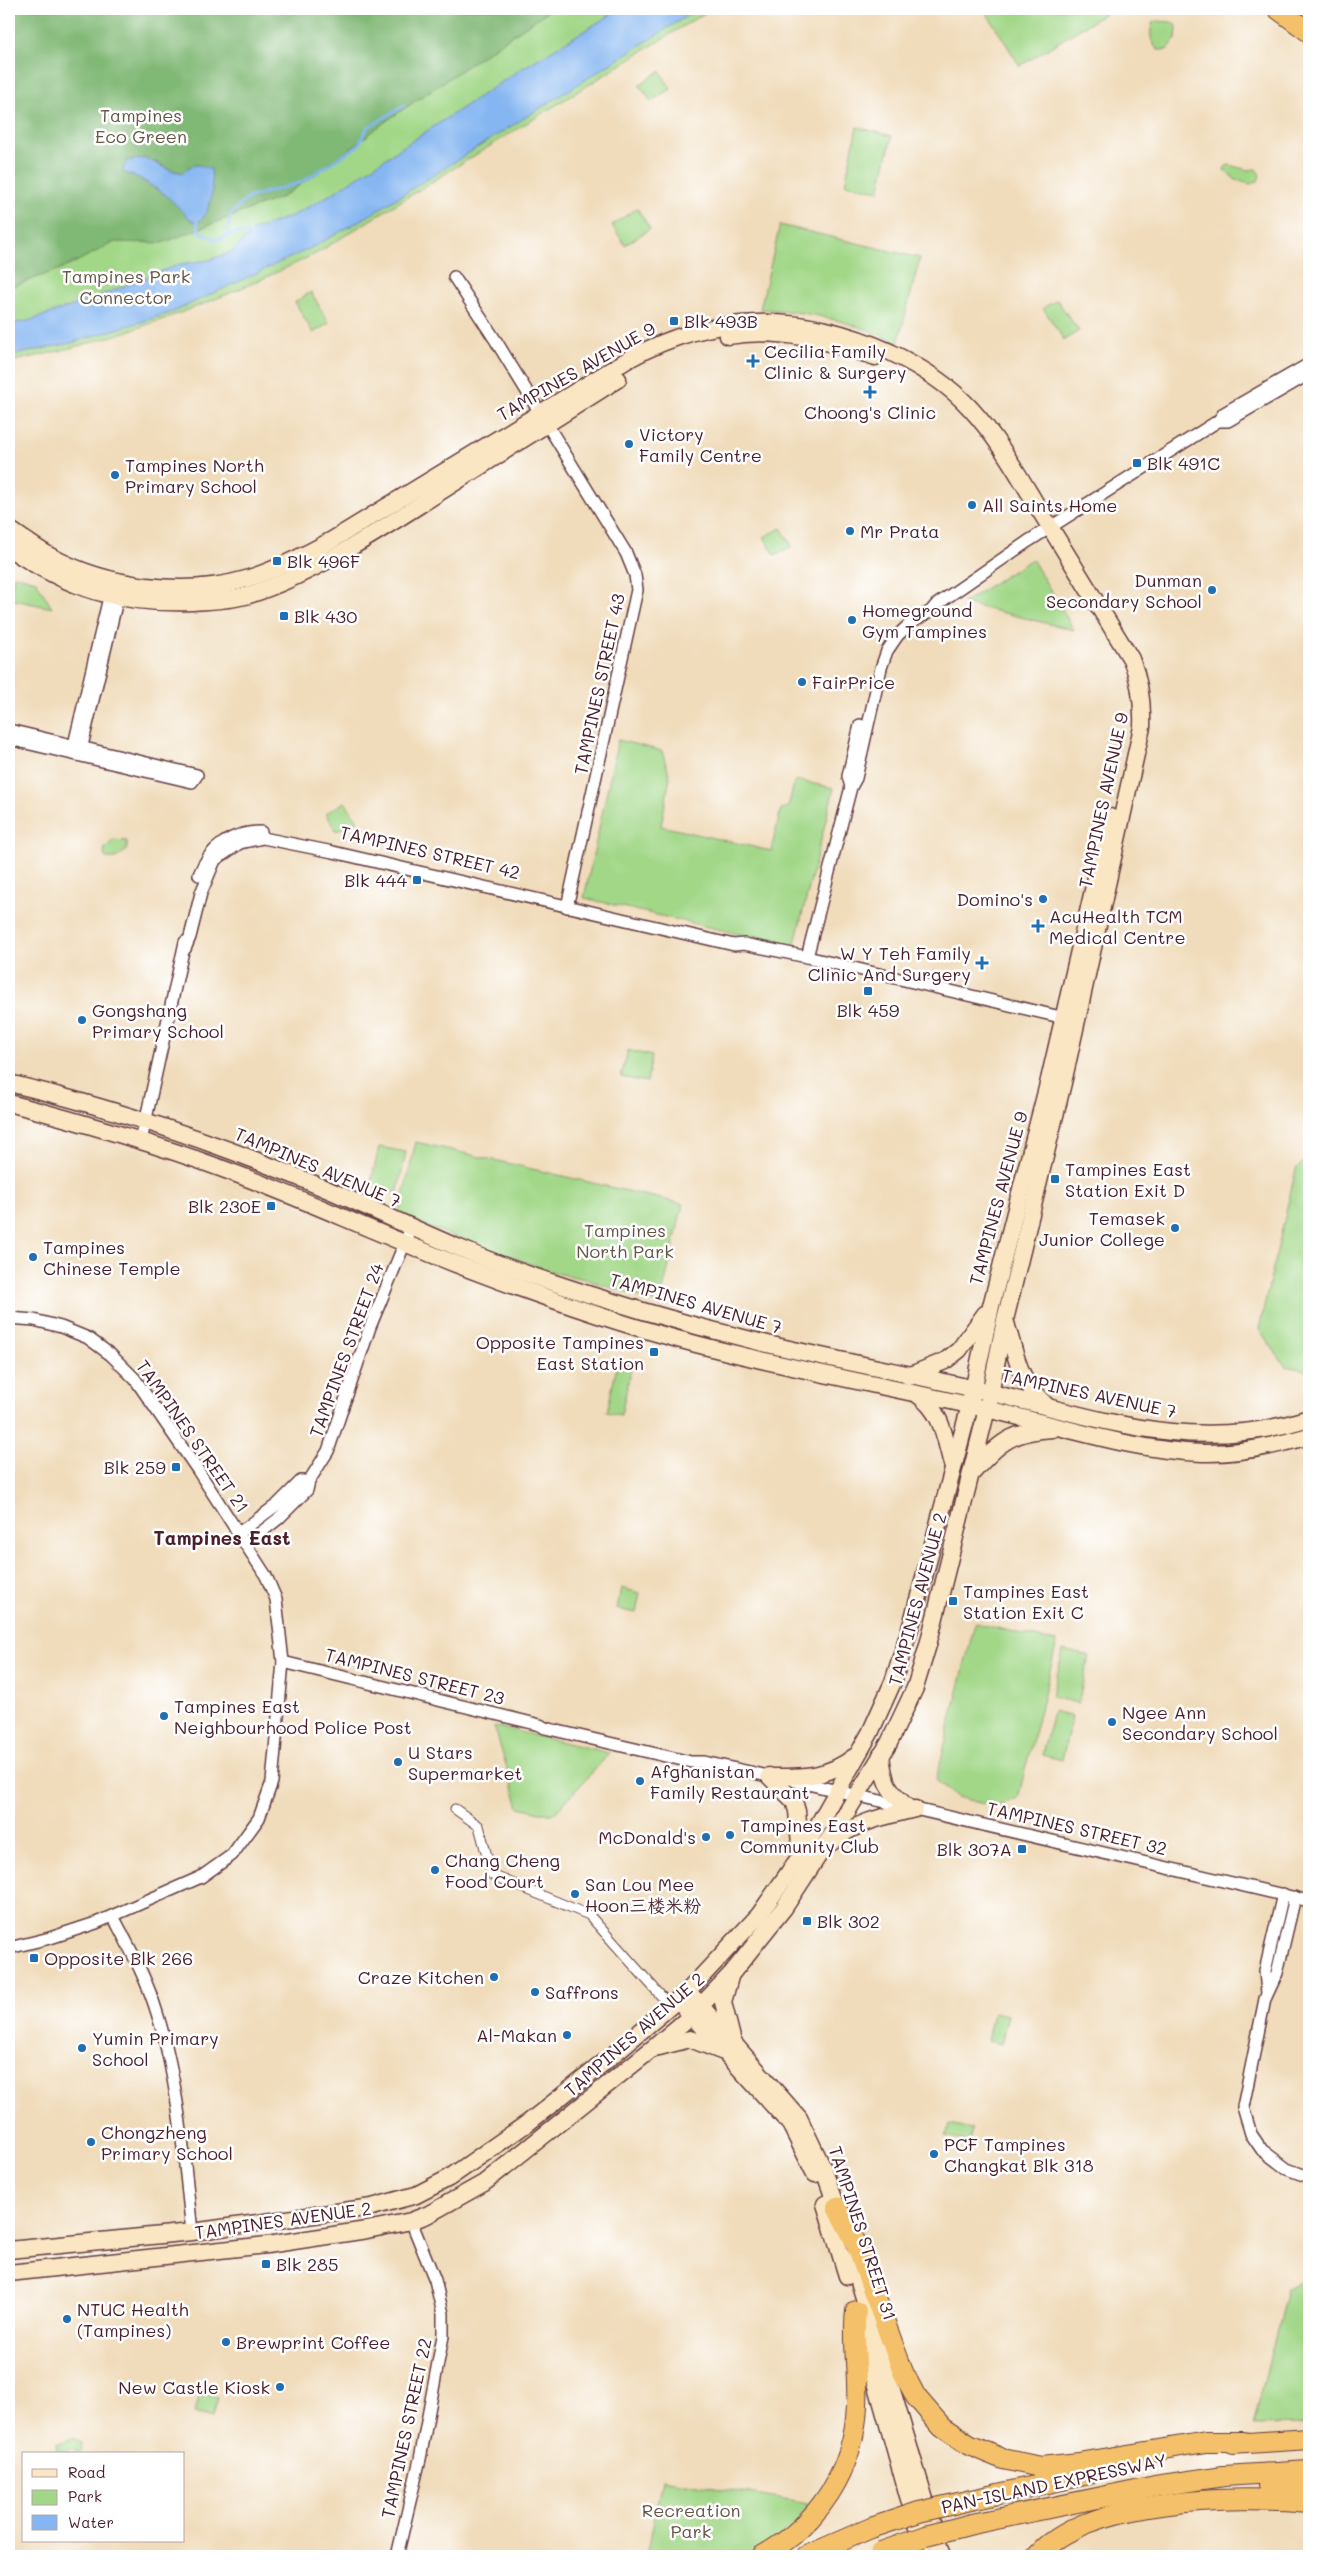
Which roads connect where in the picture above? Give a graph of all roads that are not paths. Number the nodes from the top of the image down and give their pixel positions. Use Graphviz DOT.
graph roads {
  1 [pos="1278,9"];
  2 [pos="1309,32"];
  3 [pos="454,277"];
  4 [pos="1309,364"];
  5 [pos="1309,374"];
  6 [pos="543,419"];
  7 [pos="1218,421"];
  8 [pos="9,529"];
  9 [pos="1047,530"];
  10 [pos="9,548"];
  11 [pos="117,580"];
  12 [pos="113,597"];
  13 [pos="9,730"];
  14 [pos="9,739"];
  15 [pos="77,751"];
  16 [pos="568,904"];
  17 [pos="807,957"];
  18 [pos="1069,1019"];
  19 [pos="9,1083"];
  20 [pos="9,1103"];
  21 [pos="146,1122"];
  22 [pos="141,1141"];
  23 [pos="411,1228"];
  24 [pos="405,1243"];
  25 [pos="991,1306"];
  26 [pos="9,1318"];
  27 [pos="1005,1320"];
  28 [pos="908,1376"];
  29 [pos="974,1388"];
  30 [pos="914,1392"];
  31 [pos="990,1392"];
  32 [pos="970,1405"];
  33 [pos="1049,1408"];
  34 [pos="987,1409"];
  35 [pos="1309,1418"];
  36 [pos="1069,1428"];
  37 [pos="1309,1436"];
  38 [pos="953,1466"];
  39 [pos="971,1474"];
  40 [pos="309,1481"];
  41 [pos="239,1533"];
  42 [pos="246,1544"];
  43 [pos="283,1662"];
  44 [pos="859,1752"];
  45 [pos="881,1754"];
  46 [pos="771,1777"];
  47 [pos="838,1790"];
  48 [pos="858,1795"];
  49 [pos="911,1808"];
  50 [pos="455,1809"];
  51 [pos="822,1850"];
  52 [pos="801,1855"];
  53 [pos="1283,1894"];
  54 [pos="1295,1897"];
  55 [pos="1309,1900"];
  56 [pos="113,1916"];
  57 [pos="9,1948"];
  58 [pos="732,1973"];
  59 [pos="1267,1993"];
  60 [pos="675,1996"];
  61 [pos="696,2010"];
  62 [pos="730,2048"];
  63 [pos="652,2049"];
  64 [pos="508,2165"];
  65 [pos="1309,2177"];
  66 [pos="449,2178"];
  67 [pos="837,2207"];
  68 [pos="412,2221"];
  69 [pos="192,2232"];
  70 [pos="9,2250"];
  71 [pos="9,2273"];
  72 [pos="856,2311"];
  73 [pos="1309,2439"];
  74 [pos="1244,2442"];
  75 [pos="1307,2487"];
  76 [pos="925,2526"];
  77 [pos="876,2554"];
  78 [pos="397,2556"];
  79 [pos="762,2556"];
  80 [pos="806,2556"];
  81 [pos="925,2556"];
  82 [pos="942,2556"];
  83 [pos="1037,2556"];
  1 -- 2 [label="highway"];
  3 -- 6 [label="street, TAMPINES STREET 43"];
  4 -- 7 [label="street"];
  5 -- 7 [label="street"];
  6 -- 9 [label="main road, TAMPINES AVENUE 9"];
  6 -- 11 [label="main road, TAMPINES AVENUE 9"];
  6 -- 12 [label="main road, TAMPINES AVENUE 9"];
  6 -- 16 [label="street, TAMPINES STREET 43"];
  7 -- 9 [label="street"];
  8 -- 11 [label="main road, TAMPINES AVENUE 9"];
  9 -- 17 [label="street"];
  9 -- 18 [label="main road, TAMPINES AVENUE 9"];
  10 -- 12 [label="main road, TAMPINES AVENUE 9"];
  11 -- 12 [label="street"];
  12 -- 15 [label="street"];
  13 -- 15 [label="street"];
  14 -- 15 [label="street"];
  15 -- 15 [label="street"];
  16 -- 17 [label="street, TAMPINES STREET 42"];
  16 -- 21 [label="street, TAMPINES STREET 42"];
  17 -- 18 [label="street, TAMPINES STREET 42"];
  18 -- 25 [label="main road, TAMPINES AVENUE 9"];
  18 -- 27 [label="main road, TAMPINES AVENUE 9"];
  19 -- 21 [label="main road, TAMPINES AVENUE 7"];
  20 -- 22 [label="main road, TAMPINES AVENUE 7"];
  21 -- 22 [label="street, TAMPINES STREET 42"];
  21 -- 23 [label="main road, TAMPINES AVENUE 7"];
  22 -- 24 [label="main road, TAMPINES AVENUE 7"];
  23 -- 24 [label="street, TAMPINES STREET 24"];
  23 -- 28 [label="main road, TAMPINES AVENUE 7"];
  24 -- 30 [label="main road, TAMPINES AVENUE 7"];
  24 -- 40 [label="street, TAMPINES STREET 24"];
  25 -- 28 [label="main road"];
  25 -- 29 [label="main road, TAMPINES AVENUE 9"];
  26 -- 41 [label="street, TAMPINES STREET 21"];
  27 -- 31 [label="main road, TAMPINES AVENUE 9"];
  27 -- 33 [label="main road"];
  28 -- 29 [label="main road, TAMPINES AVENUE 7"];
  29 -- 31 [label="main road, TAMPINES AVENUE 7"];
  29 -- 32 [label="main road, TAMPINES AVENUE 2"];
  30 -- 32 [label="main road, TAMPINES AVENUE 7"];
  30 -- 38 [label="main road"];
  31 -- 33 [label="main road, TAMPINES AVENUE 7"];
  31 -- 34 [label="main road, TAMPINES AVENUE 2"];
  32 -- 34 [label="main road, TAMPINES AVENUE 7"];
  32 -- 38 [label="main road, TAMPINES AVENUE 2"];
  33 -- 35 [label="main road, TAMPINES AVENUE 7"];
  34 -- 36 [label="main road, TAMPINES AVENUE 7"];
  34 -- 39 [label="main road, TAMPINES AVENUE 2"];
  36 -- 37 [label="main road, TAMPINES AVENUE 7"];
  36 -- 39 [label="main road"];
  38 -- 44 [label="main road, TAMPINES AVENUE 2"];
  39 -- 45 [label="main road, TAMPINES AVENUE 2"];
  40 -- 41 [label="street, TAMPINES STREET 24"];
  40 -- 42 [label="street, TAMPINES STREET 24"];
  41 -- 42 [label="street, TAMPINES STREET 21"];
  42 -- 43 [label="street, TAMPINES STREET 21"];
  43 -- 46 [label="street, TAMPINES STREET 23"];
  43 -- 56 [label="street, TAMPINES STREET 21"];
  44 -- 46 [label="main road"];
  44 -- 47 [label="main road, TAMPINES AVENUE 2"];
  45 -- 48 [label="main road, TAMPINES AVENUE 2"];
  45 -- 49 [label="main road"];
  46 -- 47 [label="street, TAMPINES STREET 23"];
  46 -- 52 [label="main road"];
  47 -- 48 [label="street, TAMPINES STREET 32"];
  47 -- 52 [label="main road, TAMPINES AVENUE 2"];
  48 -- 49 [label="street, TAMPINES STREET 32"];
  48 -- 51 [label="main road, TAMPINES AVENUE 2"];
  49 -- 51 [label="main road"];
  49 -- 53 [label="street, TAMPINES STREET 32"];
  50 -- 60 [label="street"];
  51 -- 58 [label="main road, TAMPINES AVENUE 2"];
  52 -- 60 [label="main road, TAMPINES AVENUE 2"];
  53 -- 54 [label="street, TAMPINES STREET 32"];
  53 -- 59 [label="street"];
  54 -- 55 [label="street, TAMPINES STREET 32"];
  54 -- 59 [label="street"];
  56 -- 57 [label="street, TAMPINES STREET 21"];
  56 -- 69 [label="street"];
  58 -- 61 [label="main road, TAMPINES AVENUE 2"];
  58 -- 62 [label="main road"];
  59 -- 65 [label="street"];
  60 -- 61 [label="main road, TAMPINES STREET 31"];
  60 -- 66 [label="main road, TAMPINES AVENUE 2"];
  61 -- 62 [label="main road, TAMPINES STREET 31"];
  61 -- 63 [label="main road, TAMPINES AVENUE 2"];
  62 -- 63 [label="main road"];
  62 -- 67 [label="main road, TAMPINES STREET 31"];
  62 -- 72 [label="main road, TAMPINES STREET 31"];
  63 -- 64 [label="main road, TAMPINES AVENUE 2"];
  64 -- 66 [label="main road"];
  64 -- 68 [label="main road, TAMPINES AVENUE 2"];
  66 -- 69 [label="main road, TAMPINES AVENUE 2"];
  67 -- 74 [label="highway"];
  67 -- 76 [label="main road, TAMPINES STREET 31"];
  68 -- 71 [label="main road, TAMPINES AVENUE 2"];
  68 -- 78 [label="street, TAMPINES STREET 22"];
  69 -- 70 [label="main road, TAMPINES AVENUE 2"];
  72 -- 76 [label="main road, TAMPINES STREET 31"];
  72 -- 79 [label="highway"];
  73 -- 74 [label="highway, PAN-ISLAND EXPRESSWAY"];
  74 -- 80 [label="highway, PAN-ISLAND EXPRESSWAY, bridge"];
  75 -- 77 [label="highway, PAN-ISLAND EXPRESSWAY, bridge"];
  75 -- 83 [label="highway"];
  76 -- 81 [label="main road"];
  76 -- 82 [label="main road"];
}
